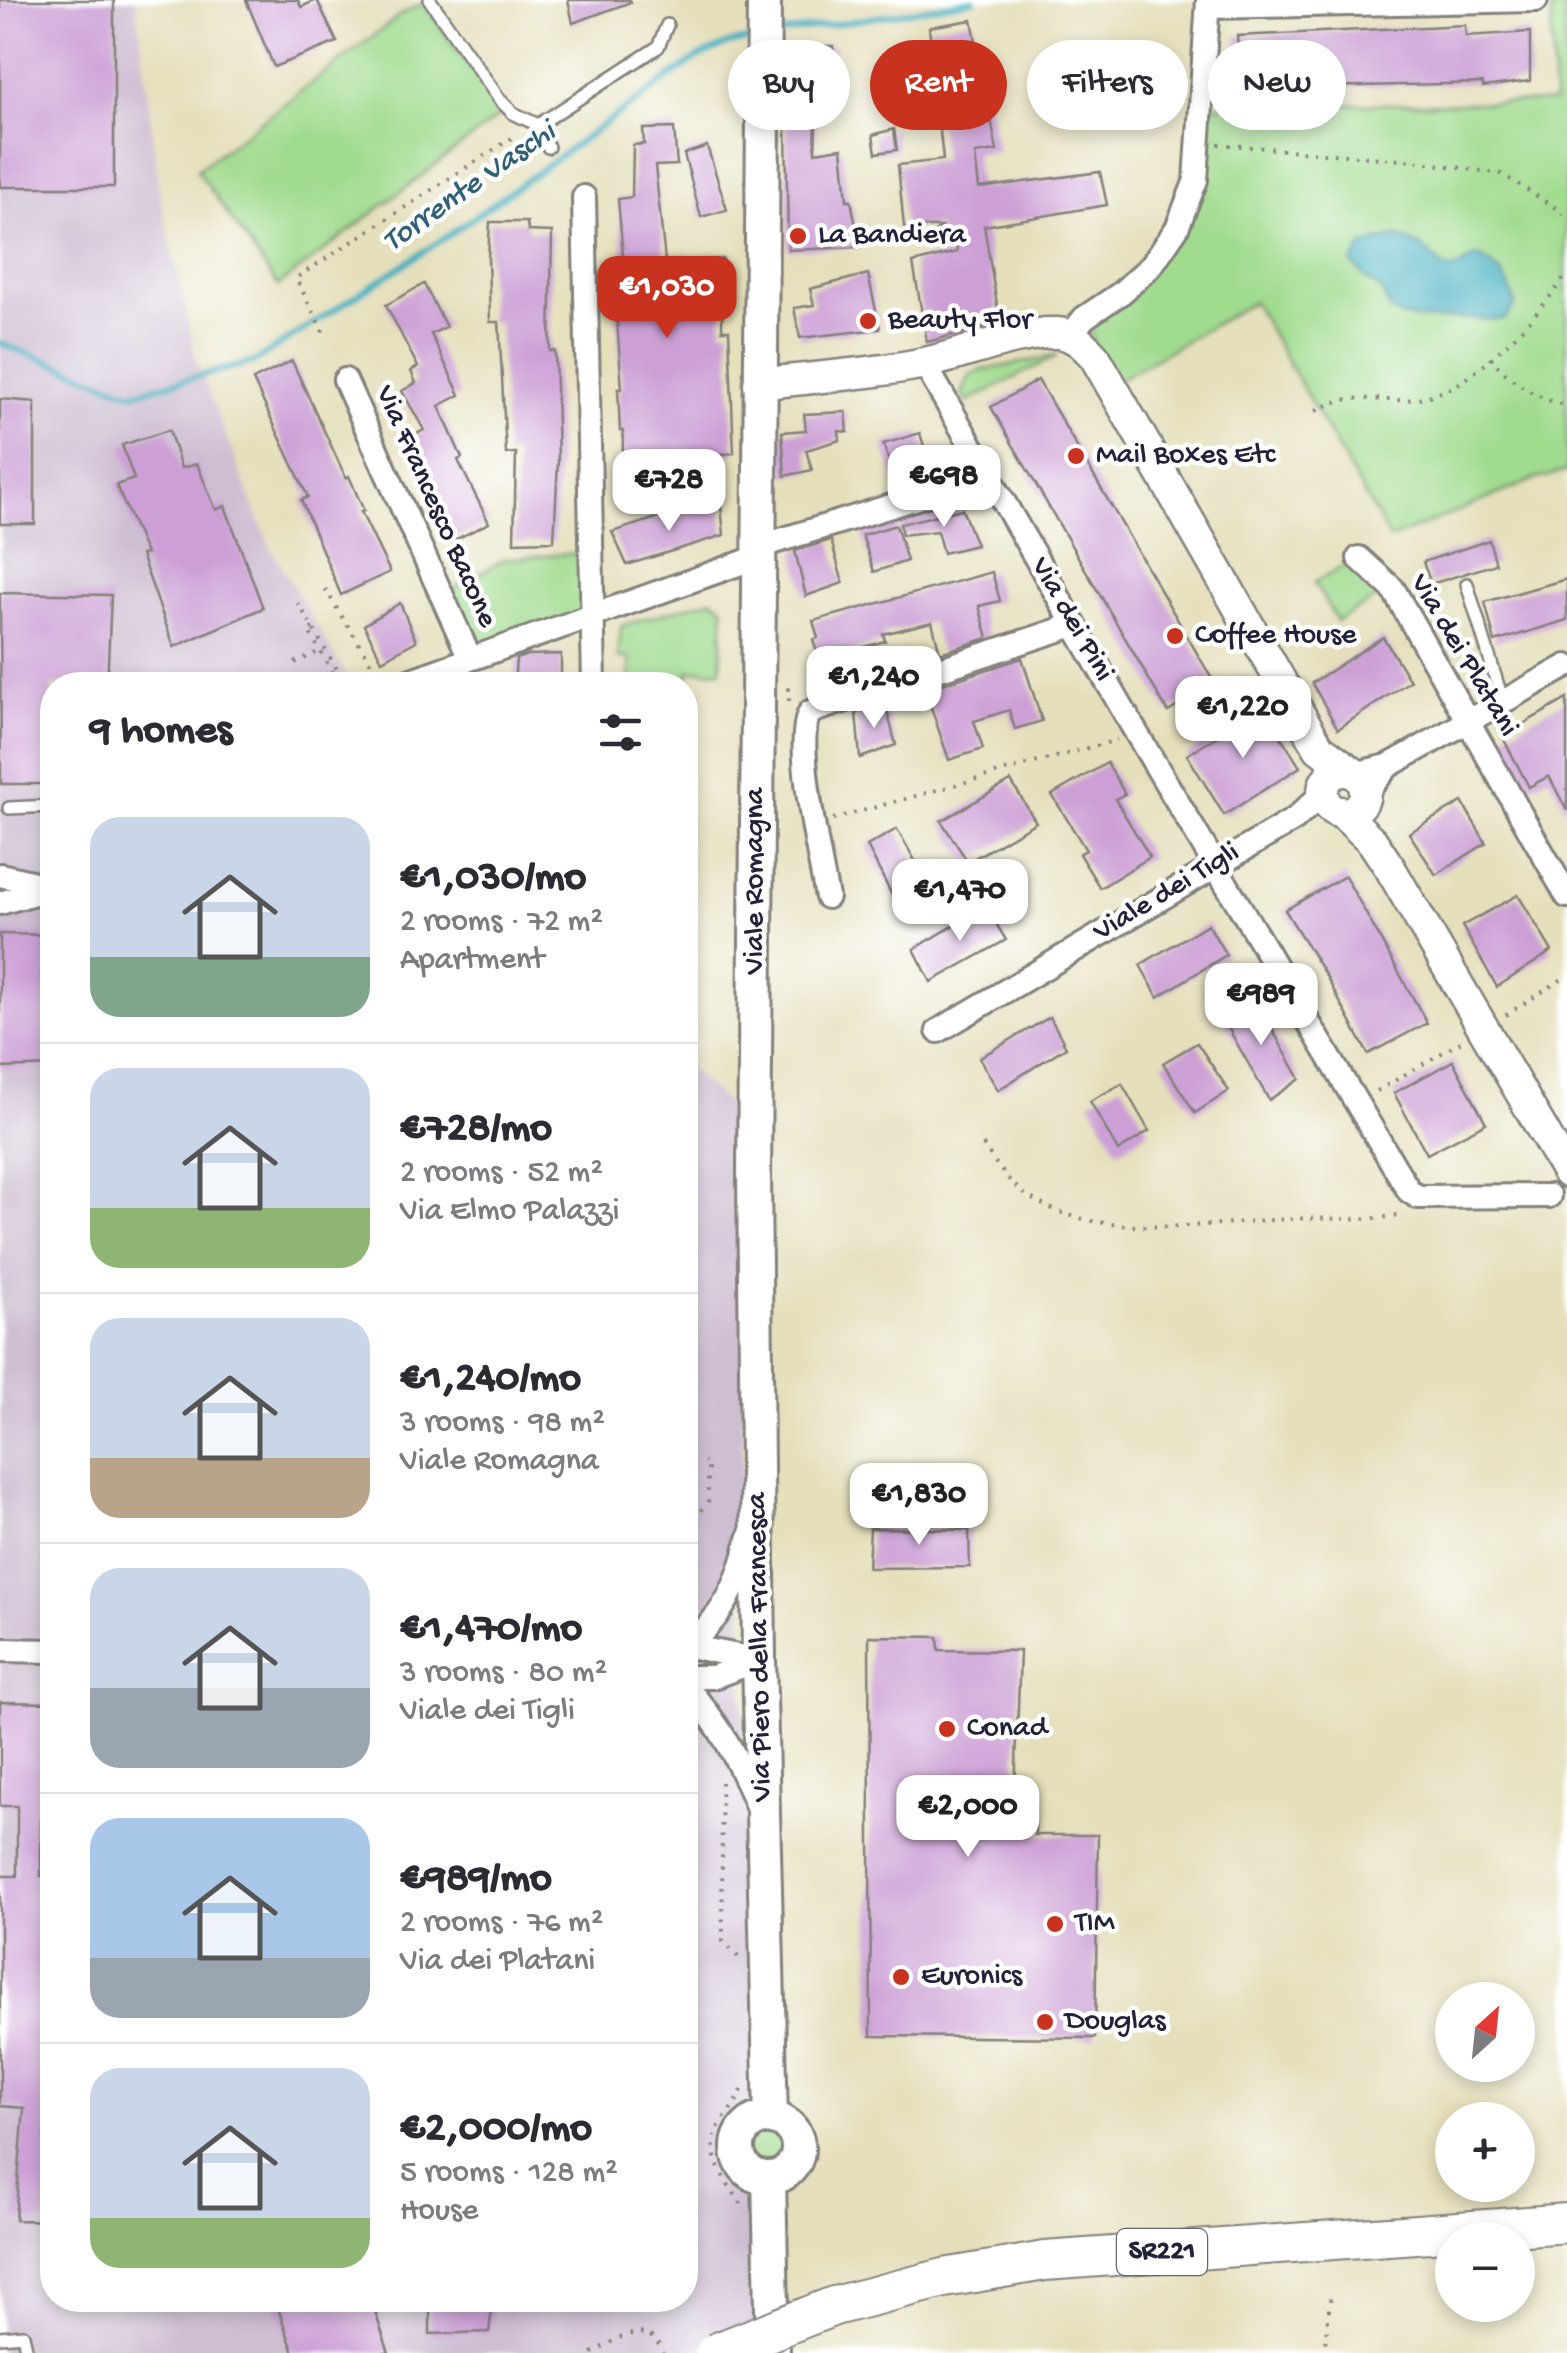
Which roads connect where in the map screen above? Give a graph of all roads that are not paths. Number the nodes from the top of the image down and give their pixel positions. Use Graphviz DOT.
graph roads {
  1 [pos="430,0"];
  2 [pos="764,0"];
  3 [pos="1536,0"];
  4 [pos="1208,3"];
  5 [pos="667,25"];
  6 [pos="531,128"];
  7 [pos="548,147"];
  8 [pos="584,198"];
  9 [pos="1070,336"];
  10 [pos="924,363"];
  11 [pos="345,380"];
  12 [pos="760,384"];
  13 [pos="988,476"];
  14 [pos="758,552"];
  15 [pos="1359,558"];
  16 [pos="1467,584"];
  17 [pos="593,613"];
  18 [pos="1074,625"];
  19 [pos="470,658"];
  20 [pos="1567,666"];
  21 [pos="432,672"];
  22 [pos="594,672"];
  23 [pos="1504,702"];
  24 [pos="1468,721"];
  25 [pos="1344,792"];
  26 [pos="40,807"];
  27 [pos="9,808"];
  28 [pos="1214,864"];
  29 [pos="0,875"];
  30 [pos="40,884"];
  31 [pos="40,891"];
  32 [pos="1567,896"];
  33 [pos="826,897"];
  34 [pos="0,903"];
  35 [pos="938,1031"];
  36 [pos="754,1175"];
  37 [pos="1558,1184"];
  38 [pos="758,1502"];
  39 [pos="698,1636"];
  40 [pos="698,1648"];
  41 [pos="0,1650"];
  42 [pos="40,1651"];
  43 [pos="759,1660"];
  44 [pos="698,1678"];
  45 [pos="698,1700"];
  46 [pos="765,1824"];
  47 [pos="1567,2223"];
  48 [pos="0,2337"];
  49 [pos="27,2353"];
  50 [pos="715,2353"];
  51 [pos="773,2353"];
  1 -- 6 [label="lane"];
  2 -- 12 [label="main road, Viale Romagna"];
  3 -- 4 [label="street"];
  4 -- 9 [label="street"];
  5 -- 6 [label="lane"];
  6 -- 7 [label="lane"];
  8 -- 17 [label="street"];
  9 -- 10 [label="street"];
  9 -- 25 [label="street"];
  10 -- 12 [label="street"];
  10 -- 13 [label="street, Via dei Pini"];
  11 -- 19 [label="street, Via Francesco Bacone"];
  12 -- 14 [label="main road, Viale Romagna"];
  13 -- 14 [label="street"];
  13 -- 18 [label="street, Via dei Pini"];
  14 -- 17 [label="street"];
  14 -- 36 [label="main road, Viale Romagna"];
  15 -- 24 [label="street, Via dei Platani"];
  16 -- 23 [label="lane"];
  17 -- 19 [label="street"];
  17 -- 22 [label="street"];
  18 -- 28 [label="street, Via dei Pini"];
  18 -- 33 [label="street, Viale Romagna"];
  19 -- 21 [label="street"];
  20 -- 23 [label="street, Viale dei Tigli"];
  23 -- 24 [label="street, Viale dei Tigli"];
  24 -- 25 [label="street, Viale dei Tigli"];
  24 -- 32 [label="street, Via dei Platani"];
  25 -- 28 [label="street, Viale dei Tigli"];
  25 -- 37 [label="street"];
  26 -- 27 [label="lane"];
  28 -- 35 [label="street, Viale dei Tigli"];
  28 -- 37 [label="street"];
  29 -- 30 [label="street"];
  31 -- 34 [label="street"];
  36 -- 38 [label="main road, Via Piero della Francesca"];
  38 -- 39 [label="street"];
  38 -- 43 [label="main road, Via Piero della Francesca"];
  40 -- 43 [label="street"];
  41 -- 42 [label="street"];
  43 -- 44 [label="street"];
  43 -- 46 [label="main road, Via Piero della Francesca"];
  45 -- 46 [label="street"];
  46 -- 51 [label="main road, Via Piero della Francesca"];
  47 -- 50 [label="main road, SR221, bridge"];
  48 -- 49 [label="lane"];
}
